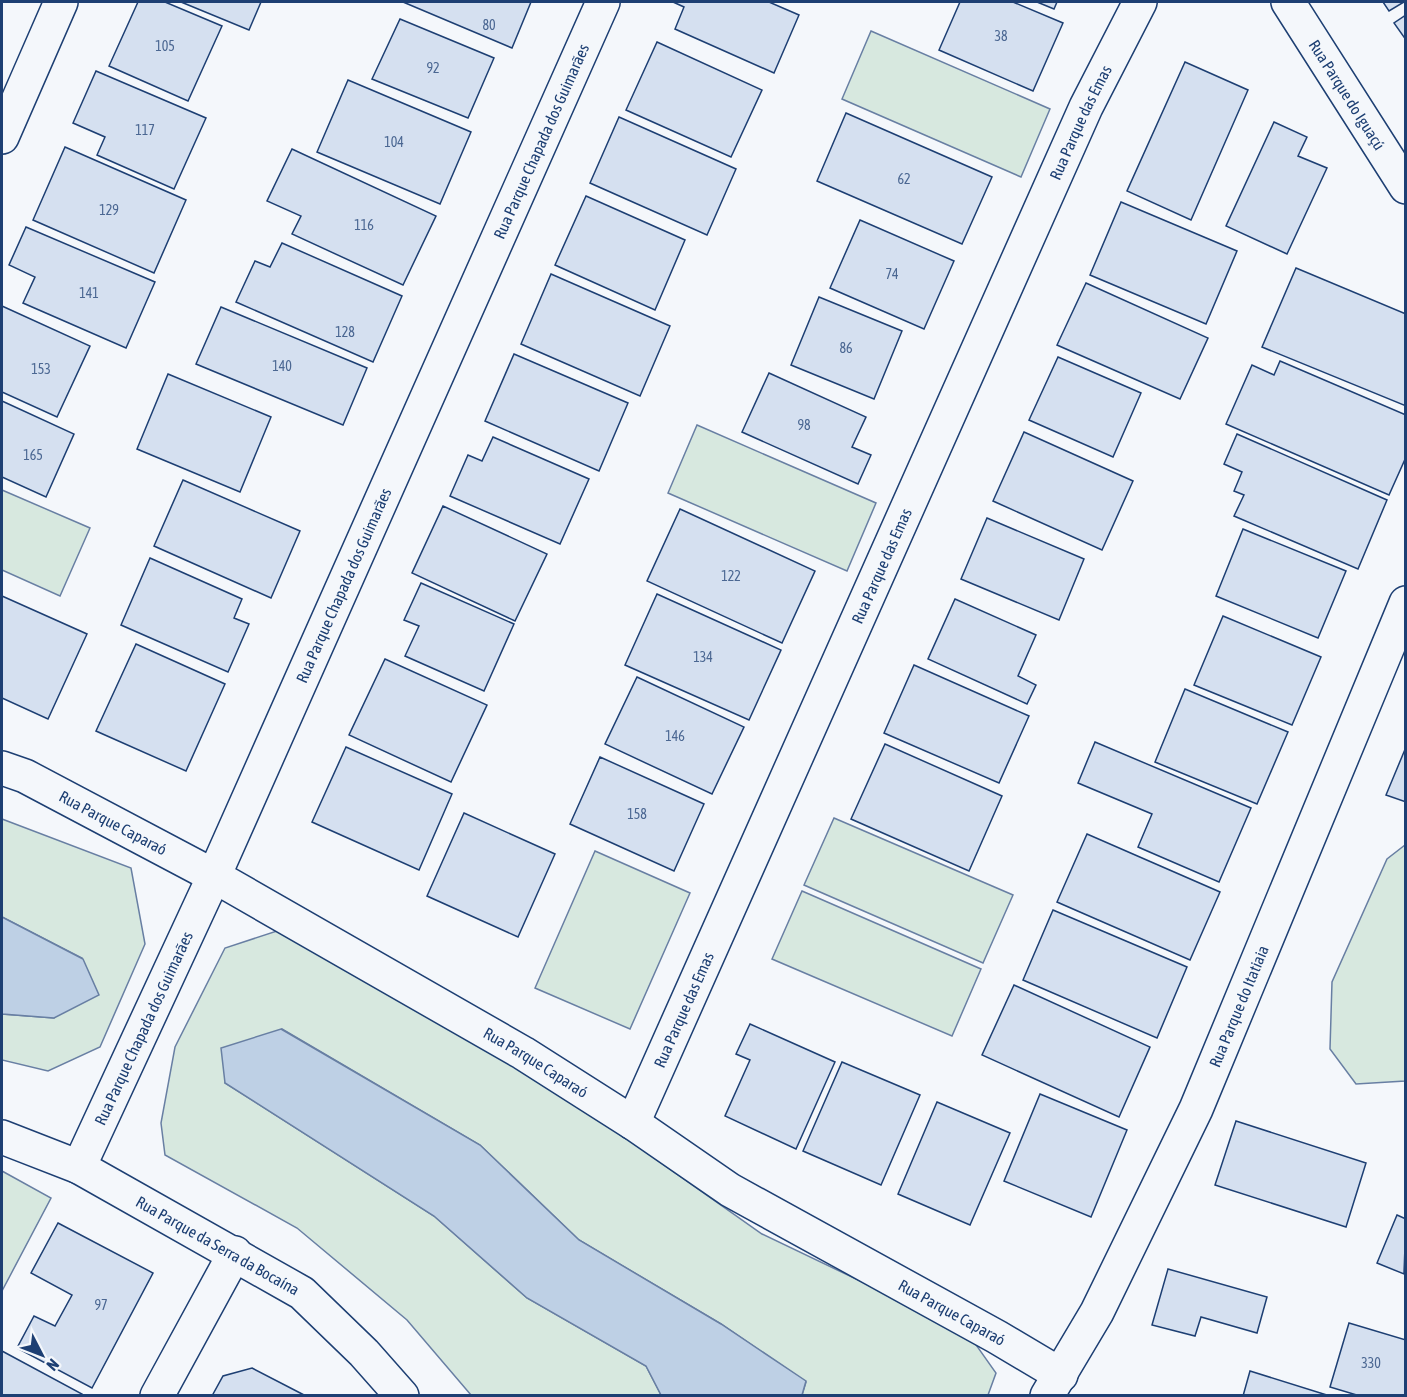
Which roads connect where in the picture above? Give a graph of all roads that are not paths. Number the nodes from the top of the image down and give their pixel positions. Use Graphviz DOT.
graph roads {
  1 [pos="61,2"];
  2 [pos="603,2"];
  3 [pos="1288,2"];
  4 [pos="1141,4"];
  5 [pos="2,136"];
  6 [pos="1406,187"];
  7 [pos="1406,603"];
  8 [pos="2,768"];
  9 [pos="214,876"];
  10 [pos="633,1123"];
  11 [pos="2,1137"];
  12 [pos="79,1167"];
  13 [pos="235,1253"];
  14 [pos="1054,1385"];
  15 [pos="157,1395"];
  16 [pos="402,1395"];
  1 -- 5 [label="street"];
  2 -- 9 [label="street, Rua Parque Chapada dos Guimarães"];
  3 -- 6 [label="street, Rua Parque do Iguaçú"];
  4 -- 10 [label="street, Rua Parque das Emas"];
  7 -- 14 [label="street, Rua Parque do Itatiaia"];
  8 -- 9 [label="street, Rua Parque Caparaó"];
  9 -- 10 [label="street, Rua Parque Caparaó"];
  9 -- 12 [label="street, Rua Parque Chapada dos Guimarães"];
  10 -- 14 [label="street, Rua Parque Caparaó"];
  11 -- 12 [label="street, Rua Parque da Serra da Bocaína"];
  12 -- 13 [label="street, Rua Parque da Serra da Bocaína"];
  13 -- 15 [label="street"];
  13 -- 16 [label="street, Rua Parque da Serra da Bocaína"];
}
